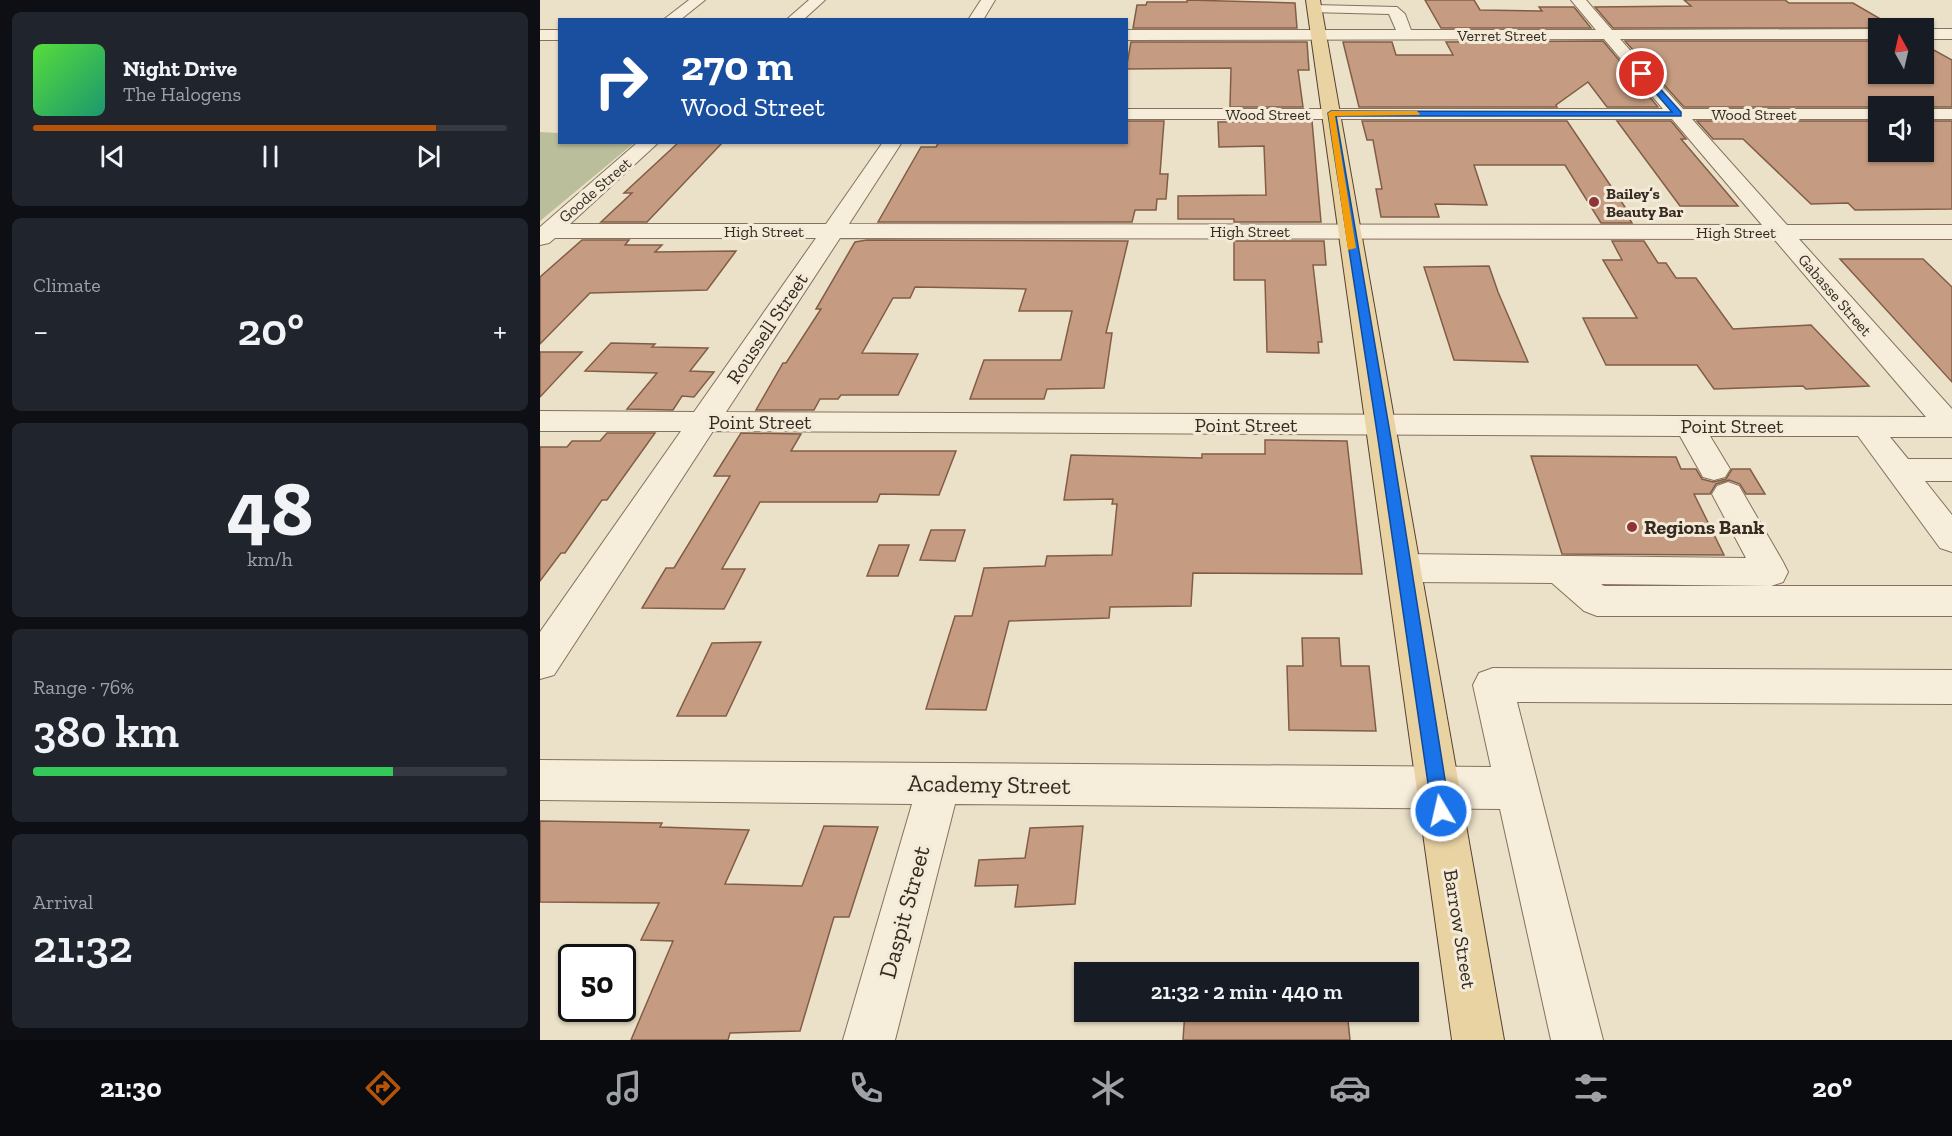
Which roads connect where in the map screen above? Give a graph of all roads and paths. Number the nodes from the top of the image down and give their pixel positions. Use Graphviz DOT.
graph roads {
  1 [pos="698,0"];
  2 [pos="818,0"];
  3 [pos="988,0"];
  4 [pos="1578,0"];
  5 [pos="1316,16"];
  6 [pos="672,18"];
  7 [pos="796,18"];
  8 [pos="976,18"];
  9 [pos="1403,29"];
  10 [pos="1868,34"];
  11 [pos="1934,34"];
  12 [pos="1952,34"];
  13 [pos="540,35"];
  14 [pos="558,35"];
  15 [pos="1128,35"];
  16 [pos="1608,35"];
  17 [pos="1331,113"];
  18 [pos="1128,114"];
  19 [pos="1678,114"];
  20 [pos="1868,114"];
  21 [pos="1934,114"];
  22 [pos="1952,114"];
  23 [pos="648,144"];
  24 [pos="892,144"];
  25 [pos="834,230"];
  26 [pos="1349,232"];
  27 [pos="1780,232"];
  28 [pos="1952,232"];
  29 [pos="544,235"];
  30 [pos="540,421"];
  31 [pos="704,422"];
  32 [pos="1382,426"];
  33 [pos="1690,426"];
  34 [pos="1867,427"];
  35 [pos="1951,427"];
  36 [pos="1900,470"];
  37 [pos="1952,470"];
  38 [pos="1952,539"];
  39 [pos="1404,568"];
  40 [pos="1560,570"];
  41 [pos="1952,601"];
  42 [pos="540,663"];
  43 [pos="1952,687"];
  44 [pos="540,780"];
  45 [pos="939,783"];
  46 [pos="1437,788"];
  47 [pos="1517,788"];
  48 [pos="869,1040"];
  49 [pos="1478,1040"];
  50 [pos="1577,1040"];
  1 -- 6 [label="street"];
  2 -- 7 [label="street"];
  3 -- 8 [label="street"];
  4 -- 16 [label="street, Gabasse Street"];
  5 -- 9 [label="street, Verret Street"];
  5 -- 9 [label="street"];
  5 -- 15 [label="street, Verret Street"];
  5 -- 17 [label="main road, Barrow Street"];
  9 -- 16 [label="street, Verret Street"];
  10 -- 16 [label="street, Verret Street"];
  11 -- 12 [label="street"];
  13 -- 14 [label="street"];
  16 -- 19 [label="street, Gabasse Street"];
  17 -- 18 [label="street, Wood Street"];
  17 -- 19 [label="street, Wood Street"];
  17 -- 26 [label="main road, Barrow Street"];
  19 -- 20 [label="street, Wood Street"];
  19 -- 27 [label="street, Gabasse Street"];
  21 -- 22 [label="street"];
  23 -- 29 [label="street, Goode Street"];
  24 -- 25 [label="street, Roussell Street"];
  25 -- 26 [label="street, High Street"];
  25 -- 29 [label="street, High Street"];
  25 -- 31 [label="street, Roussell Street"];
  26 -- 27 [label="street, High Street"];
  26 -- 32 [label="main road, Barrow Street"];
  27 -- 28 [label="street, High Street"];
  27 -- 35 [label="street, Gabasse Street"];
  30 -- 31 [label="street, Point Street"];
  31 -- 32 [label="street, Point Street"];
  31 -- 42 [label="street, Roussell Street"];
  32 -- 33 [label="street, Point Street"];
  32 -- 39 [label="main road, Barrow Street"];
  33 -- 34 [label="street, Point Street"];
  33 -- 40 [label="street"];
  34 -- 35 [label="street, Point Street"];
  34 -- 36 [label="street"];
  36 -- 37 [label="street"];
  36 -- 38 [label="street"];
  39 -- 40 [label="street"];
  39 -- 46 [label="main road, Barrow Street"];
  40 -- 41 [label="street"];
  43 -- 47 [label="street"];
  44 -- 45 [label="street, Academy Street"];
  45 -- 46 [label="street, Academy Street"];
  45 -- 48 [label="street, Daspit Street"];
  46 -- 47 [label="street, Academy Street"];
  46 -- 49 [label="main road, Barrow Street"];
  47 -- 50 [label="street"];
}
